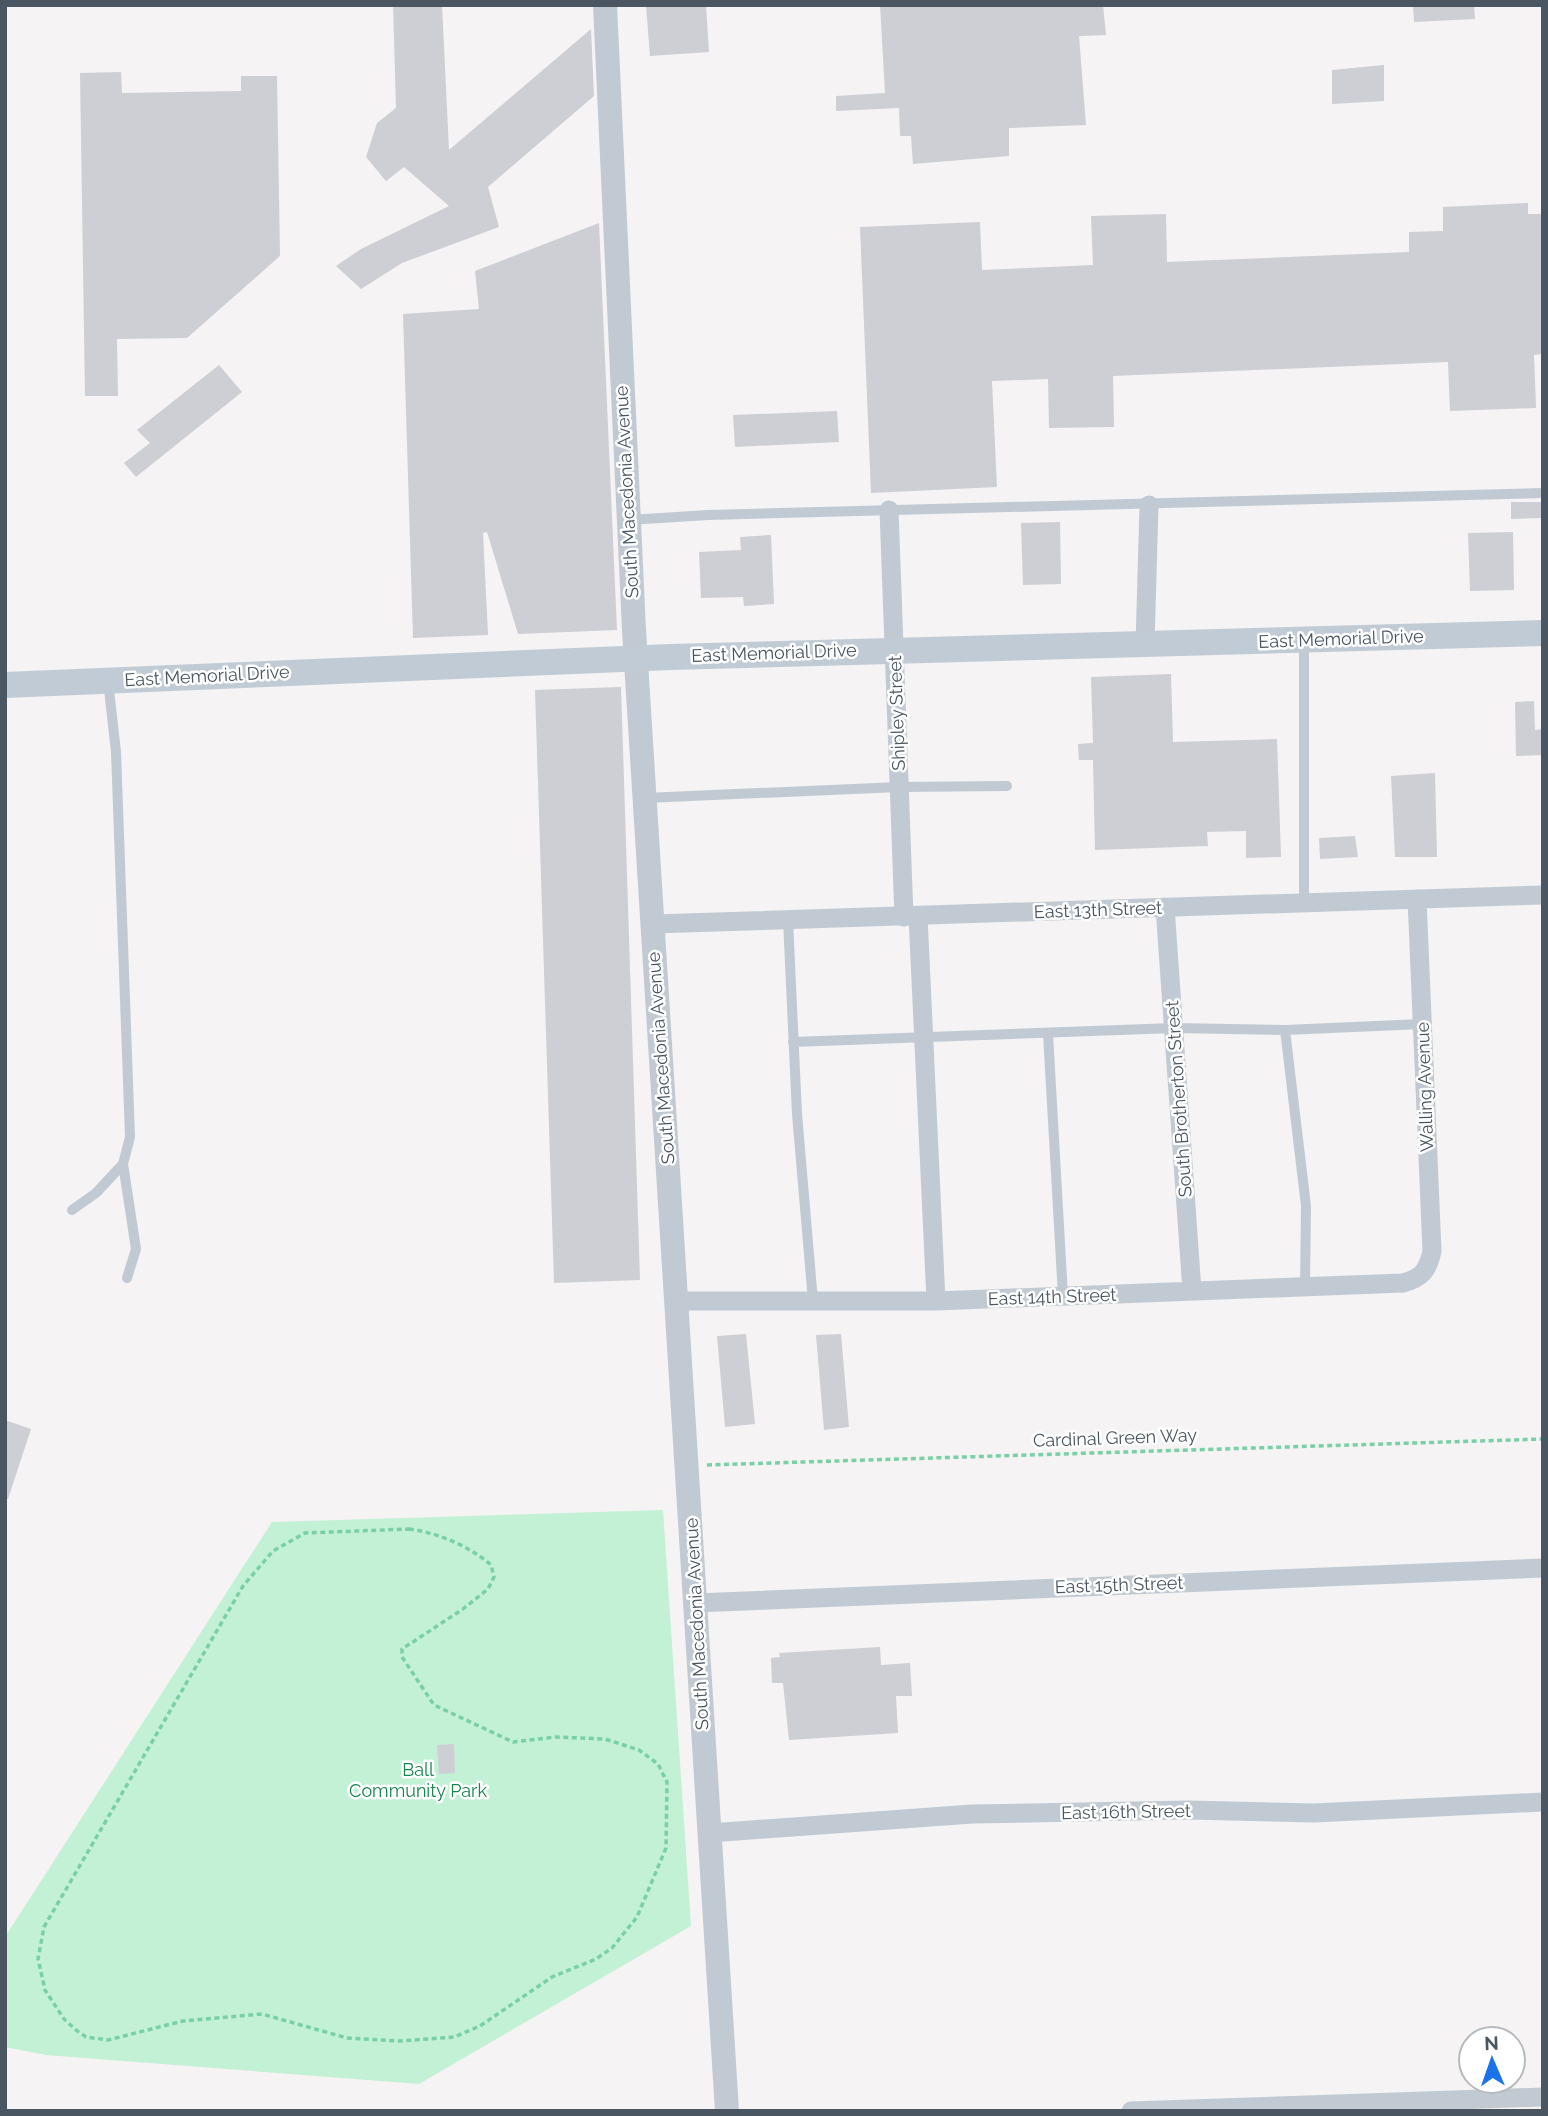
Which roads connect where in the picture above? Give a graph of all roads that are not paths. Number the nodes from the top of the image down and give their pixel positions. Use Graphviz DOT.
graph roads {
  1 [pos="605,5"];
  2 [pos="1543,493"];
  3 [pos="1149,505"];
  4 [pos="889,510"];
  5 [pos="628,520"];
  6 [pos="1543,633"];
  7 [pos="1304,640"];
  8 [pos="1144,645"];
  9 [pos="895,649"];
  10 [pos="636,658"];
  11 [pos="108,681"];
  12 [pos="5,685"];
  13 [pos="1007,786"];
  14 [pos="899,787"];
  15 [pos="645,798"];
  16 [pos="1543,895"];
  17 [pos="1418,899"];
  18 [pos="1304,903"];
  19 [pos="1165,907"];
  20 [pos="911,916"];
  21 [pos="788,920"];
  22 [pos="653,923"];
  23 [pos="1422,1024"];
  24 [pos="1174,1028"];
  25 [pos="1285,1030"];
  26 [pos="1048,1034"];
  27 [pos="923,1036"];
  28 [pos="793,1042"];
  29 [pos="124,1164"];
  30 [pos="72,1210"];
  31 [pos="1423,1274"];
  32 [pos="127,1278"];
  33 [pos="1305,1287"];
  34 [pos="1192,1291"];
  35 [pos="1063,1296"];
  36 [pos="677,1301"];
  37 [pos="813,1301"];
  38 [pos="936,1301"];
  39 [pos="1543,1568"];
  40 [pos="695,1603"];
  41 [pos="1543,1802"];
  42 [pos="709,1833"];
  43 [pos="1543,2097"];
  44 [pos="727,2111"];
  45 [pos="1131,2111"];
  1 -- 5 [label="street, South Macedonia Avenue"];
  2 -- 3 [label="lane"];
  3 -- 4 [label="lane"];
  3 -- 8 [label="street"];
  4 -- 5 [label="lane"];
  4 -- 9 [label="street, Shipley Street"];
  5 -- 10 [label="street, South Macedonia Avenue"];
  6 -- 7 [label="main road, East Memorial Drive"];
  7 -- 8 [label="main road, East Memorial Drive"];
  7 -- 18 [label="lane"];
  8 -- 9 [label="main road, East Memorial Drive"];
  9 -- 10 [label="main road, East Memorial Drive"];
  9 -- 14 [label="street, Shipley Street"];
  10 -- 11 [label="main road, East Memorial Drive"];
  10 -- 15 [label="street, South Macedonia Avenue"];
  11 -- 12 [label="main road, East Memorial Drive"];
  11 -- 29 [label="lane"];
  13 -- 14 [label="lane"];
  14 -- 15 [label="lane"];
  14 -- 20 [label="street, Shipley Street"];
  15 -- 22 [label="street, South Macedonia Avenue"];
  16 -- 17 [label="street, East 13th Street"];
  17 -- 18 [label="street, East 13th Street"];
  17 -- 23 [label="street, Walling Avenue"];
  18 -- 19 [label="street, East 13th Street"];
  19 -- 20 [label="street, East 13th Street"];
  19 -- 24 [label="street, South Brotherton Street"];
  20 -- 21 [label="street, East 13th Street"];
  20 -- 27 [label="street, Shipley Street"];
  21 -- 22 [label="street, East 13th Street"];
  21 -- 28 [label="lane"];
  22 -- 36 [label="street, South Macedonia Avenue"];
  23 -- 25 [label="lane"];
  23 -- 31 [label="street, Walling Avenue"];
  24 -- 25 [label="lane"];
  24 -- 26 [label="lane"];
  24 -- 34 [label="street, South Brotherton Street"];
  25 -- 33 [label="lane"];
  26 -- 27 [label="lane"];
  26 -- 35 [label="lane"];
  27 -- 28 [label="lane"];
  27 -- 38 [label="street, Shipley Street"];
  28 -- 37 [label="lane"];
  29 -- 30 [label="lane"];
  29 -- 32 [label="lane"];
  31 -- 33 [label="street, East 14th Street"];
  33 -- 34 [label="street, East 14th Street"];
  34 -- 35 [label="street, East 14th Street"];
  35 -- 38 [label="street, East 14th Street"];
  36 -- 37 [label="street, East 14th Street"];
  36 -- 40 [label="street, South Macedonia Avenue"];
  37 -- 38 [label="street, East 14th Street"];
  39 -- 40 [label="street, East 15th Street"];
  40 -- 42 [label="street, South Macedonia Avenue"];
  41 -- 42 [label="street, East 16th Street"];
  42 -- 44 [label="street, South Macedonia Avenue"];
  43 -- 45 [label="street"];
}
